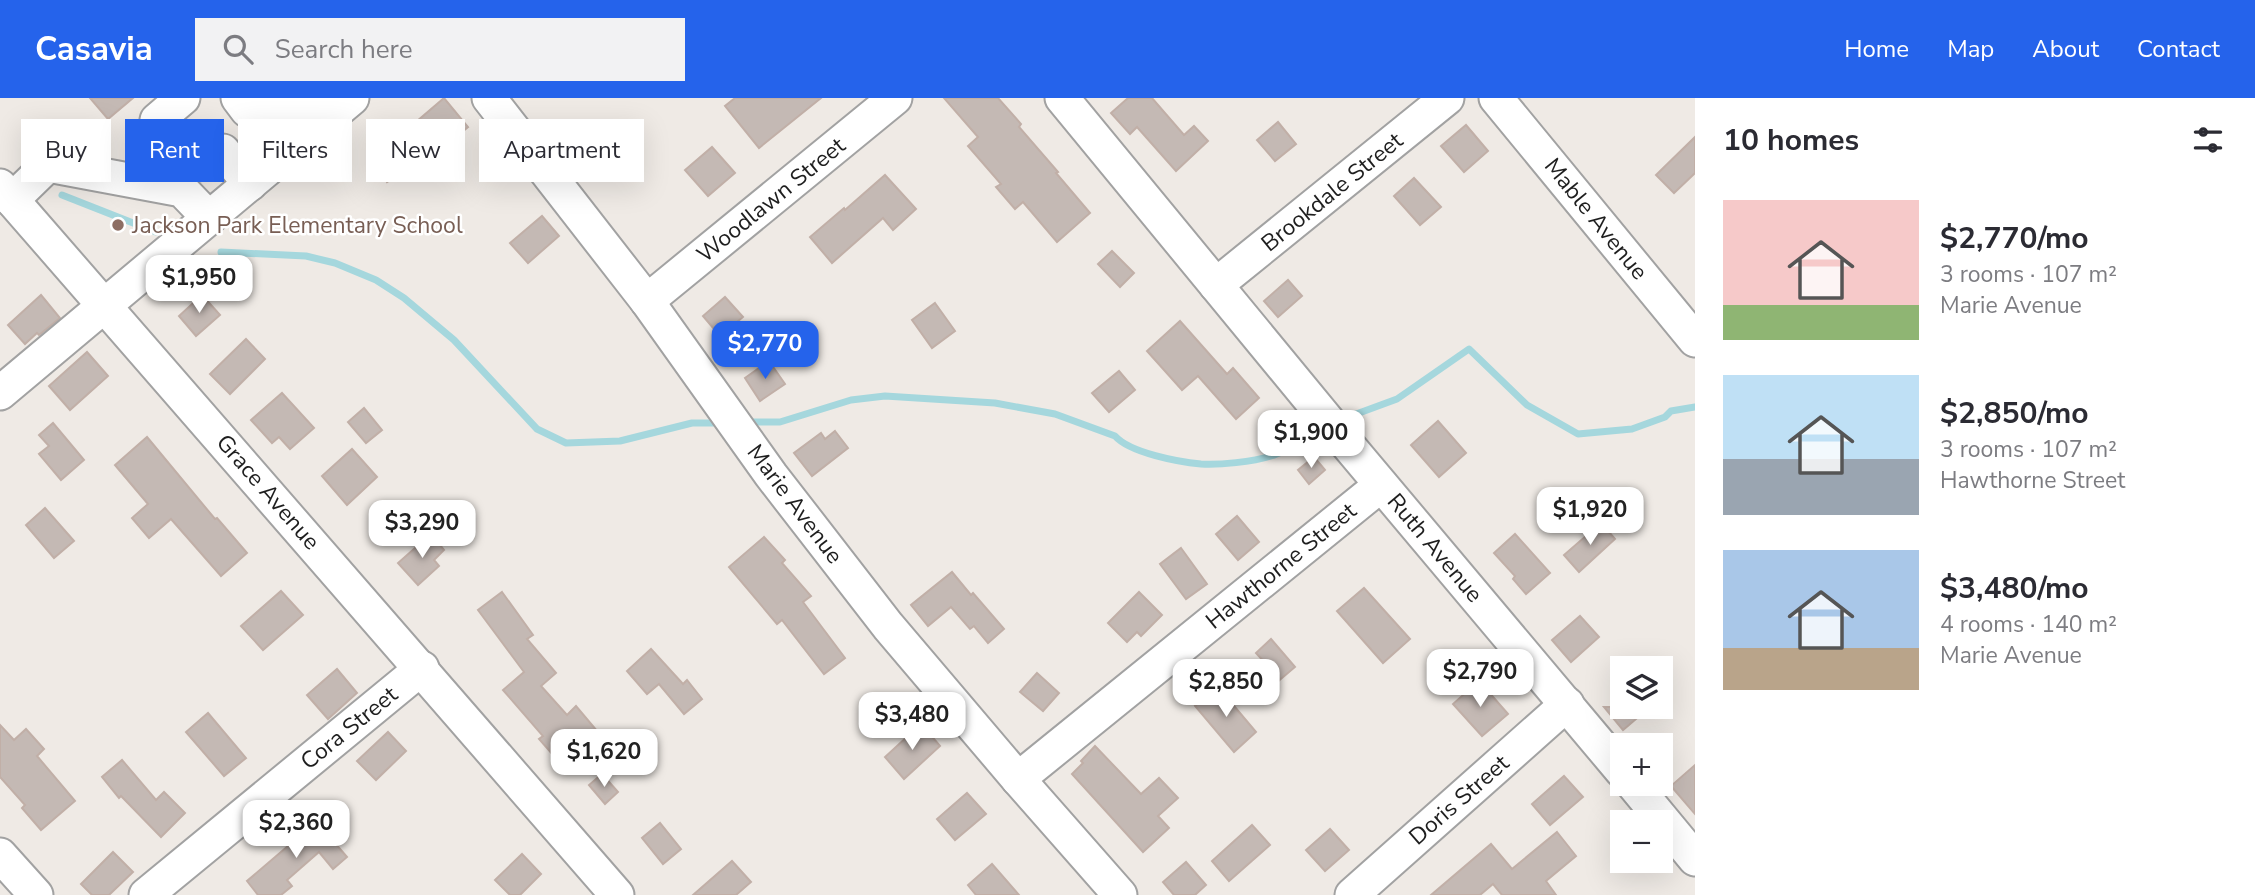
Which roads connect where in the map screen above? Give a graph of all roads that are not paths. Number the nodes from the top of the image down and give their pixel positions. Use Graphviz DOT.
graph roads {
  1 [pos="183,98"];
  2 [pos="312,98"];
  3 [pos="352,98"];
  4 [pos="489,98"];
  5 [pos="895,98"];
  6 [pos="1062,98"];
  7 [pos="1447,98"];
  8 [pos="1496,98"];
  9 [pos="243,104"];
  10 [pos="158,119"];
  11 [pos="224,149"];
  12 [pos="224,152"];
  13 [pos="250,184"];
  14 [pos="6,193"];
  15 [pos="209,218"];
  16 [pos="1216,285"];
  17 [pos="647,302"];
  18 [pos="105,306"];
  19 [pos="1694,336"];
  20 [pos="0,393"];
  21 [pos="1381,485"];
  22 [pos="422,668"];
  23 [pos="1567,704"];
  24 [pos="1610,756"];
  25 [pos="1018,779"];
  26 [pos="1643,796"];
  27 [pos="0,855"];
  28 [pos="1695,859"];
  29 [pos="36,895"];
  30 [pos="146,895"];
  31 [pos="617,895"];
  32 [pos="1120,895"];
  33 [pos="1352,895"];
  1 -- 10 [label="street"];
  2 -- 9 [label="street"];
  3 -- 13 [label="street"];
  4 -- 17 [label="street, Marie Avenue"];
  5 -- 17 [label="street, Woodlawn Street"];
  6 -- 16 [label="street, Ruth Avenue"];
  7 -- 16 [label="street, Brookdale Street"];
  8 -- 19 [label="street, Mable Avenue"];
  9 -- 11 [label="street"];
  12 -- 13 [label="street"];
  13 -- 15 [label="street"];
  14 -- 15 [label="street"];
  14 -- 18 [label="street, Grace Avenue"];
  15 -- 18 [label="street"];
  16 -- 21 [label="street, Ruth Avenue"];
  17 -- 25 [label="street, Marie Avenue"];
  18 -- 20 [label="street"];
  18 -- 22 [label="street, Grace Avenue"];
  21 -- 23 [label="street, Ruth Avenue"];
  21 -- 25 [label="street, Hawthorne Street"];
  22 -- 30 [label="street, Cora Street"];
  22 -- 31 [label="street, Grace Avenue"];
  23 -- 24 [label="street, Ruth Avenue"];
  23 -- 33 [label="street, Doris Street"];
  25 -- 32 [label="street, Marie Avenue"];
  26 -- 28 [label="street"];
  27 -- 29 [label="street"];
}
